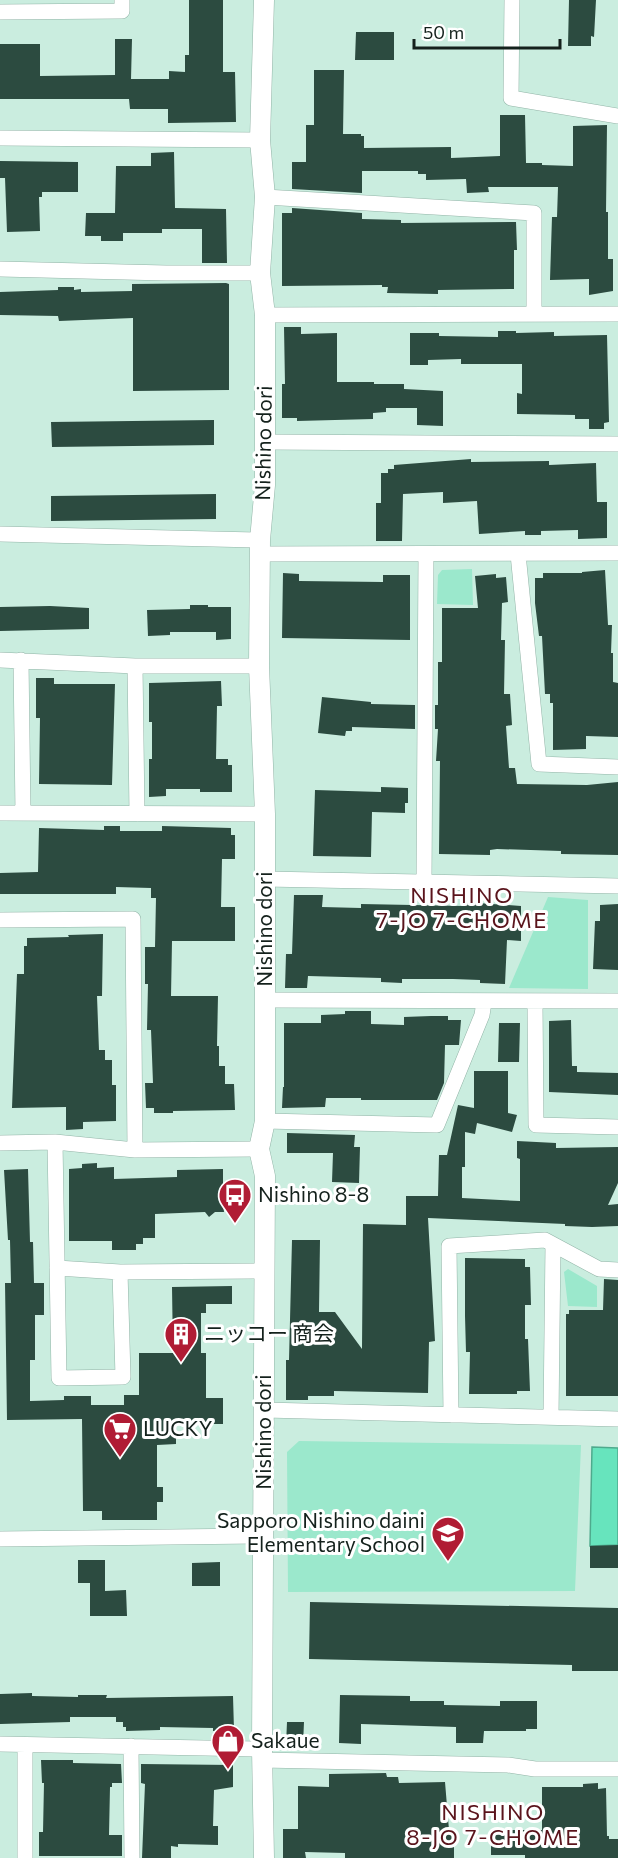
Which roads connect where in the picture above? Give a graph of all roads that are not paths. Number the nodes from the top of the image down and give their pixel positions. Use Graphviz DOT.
graph roads {
  1 [pos="122,0"];
  2 [pos="264,0"];
  3 [pos="512,0"];
  4 [pos="0,12"];
  5 [pos="618,116"];
  6 [pos="0,138"];
  7 [pos="260,140"];
  8 [pos="265,197"];
  9 [pos="0,269"];
  10 [pos="260,273"];
  11 [pos="534,314"];
  12 [pos="618,314"];
  13 [pos="265,315"];
  14 [pos="265,442"];
  15 [pos="618,444"];
  16 [pos="0,534"];
  17 [pos="260,547"];
  18 [pos="618,553"];
  19 [pos="426,554"];
  20 [pos="518,554"];
  21 [pos="0,660"];
  22 [pos="21,660"];
  23 [pos="135,666"];
  24 [pos="259,666"];
  25 [pos="618,767"];
  26 [pos="0,813"];
  27 [pos="23,813"];
  28 [pos="137,814"];
  29 [pos="265,814"];
  30 [pos="265,879"];
  31 [pos="424,882"];
  32 [pos="618,886"];
  33 [pos="0,920"];
  34 [pos="265,1000"];
  35 [pos="618,1001"];
  36 [pos="484,1002"];
  37 [pos="535,1002"];
  38 [pos="265,1121"];
  39 [pos="618,1127"];
  40 [pos="55,1142"];
  41 [pos="0,1143"];
  42 [pos="259,1149"];
  43 [pos="135,1150"];
  44 [pos="553,1245"];
  45 [pos="57,1269"];
  46 [pos="618,1270"];
  47 [pos="264,1271"];
  48 [pos="120,1272"];
  49 [pos="265,1410"];
  50 [pos="451,1415"];
  51 [pos="551,1417"];
  52 [pos="618,1419"];
  53 [pos="264,1536"];
  54 [pos="0,1539"];
  55 [pos="0,1744"];
  56 [pos="25,1745"];
  57 [pos="131,1746"];
  58 [pos="262,1754"];
  59 [pos="618,1769"];
  60 [pos="25,1858"];
  61 [pos="132,1858"];
  62 [pos="264,1858"];
  1 -- 4 [label="street"];
  2 -- 7 [label="street, Nishino dori"];
  3 -- 5 [label="street"];
  6 -- 7 [label="street"];
  7 -- 8 [label="street, Nishino dori"];
  8 -- 10 [label="street, Nishino dori"];
  8 -- 11 [label="street"];
  9 -- 10 [label="street"];
  10 -- 13 [label="street, Nishino dori"];
  11 -- 12 [label="street"];
  11 -- 13 [label="street"];
  13 -- 14 [label="street, Nishino dori"];
  14 -- 15 [label="street"];
  14 -- 17 [label="street, Nishino dori"];
  16 -- 17 [label="street"];
  17 -- 19 [label="street"];
  17 -- 24 [label="street, Nishino dori"];
  18 -- 20 [label="street"];
  19 -- 20 [label="street"];
  19 -- 31 [label="street"];
  20 -- 25 [label="street"];
  21 -- 22 [label="street"];
  22 -- 23 [label="street"];
  22 -- 27 [label="street"];
  23 -- 24 [label="street"];
  23 -- 28 [label="street"];
  24 -- 29 [label="street, Nishino dori"];
  26 -- 27 [label="street"];
  27 -- 28 [label="street"];
  28 -- 29 [label="street"];
  29 -- 30 [label="street, Nishino dori"];
  30 -- 31 [label="street"];
  30 -- 34 [label="street, Nishino dori"];
  31 -- 32 [label="street"];
  33 -- 43 [label="street"];
  34 -- 36 [label="street"];
  34 -- 38 [label="street, Nishino dori"];
  35 -- 37 [label="street"];
  36 -- 37 [label="street"];
  36 -- 38 [label="street"];
  37 -- 39 [label="street"];
  38 -- 42 [label="street, Nishino dori"];
  40 -- 41 [label="street"];
  40 -- 43 [label="street"];
  40 -- 45 [label="street"];
  42 -- 43 [label="street"];
  42 -- 47 [label="street, Nishino dori"];
  44 -- 46 [label="street"];
  44 -- 50 [label="street"];
  44 -- 51 [label="street"];
  45 -- 48 [label="street"];
  45 -- 48 [label="street"];
  47 -- 48 [label="street"];
  47 -- 49 [label="street, Nishino dori"];
  49 -- 50 [label="street"];
  49 -- 53 [label="street, Nishino dori"];
  50 -- 51 [label="street"];
  51 -- 52 [label="street"];
  53 -- 54 [label="street"];
  53 -- 58 [label="street, Nishino dori"];
  55 -- 56 [label="street"];
  56 -- 57 [label="street"];
  56 -- 60 [label="street"];
  57 -- 58 [label="street"];
  57 -- 61 [label="street"];
  58 -- 59 [label="street"];
  58 -- 62 [label="street, Nishino dori"];
}
